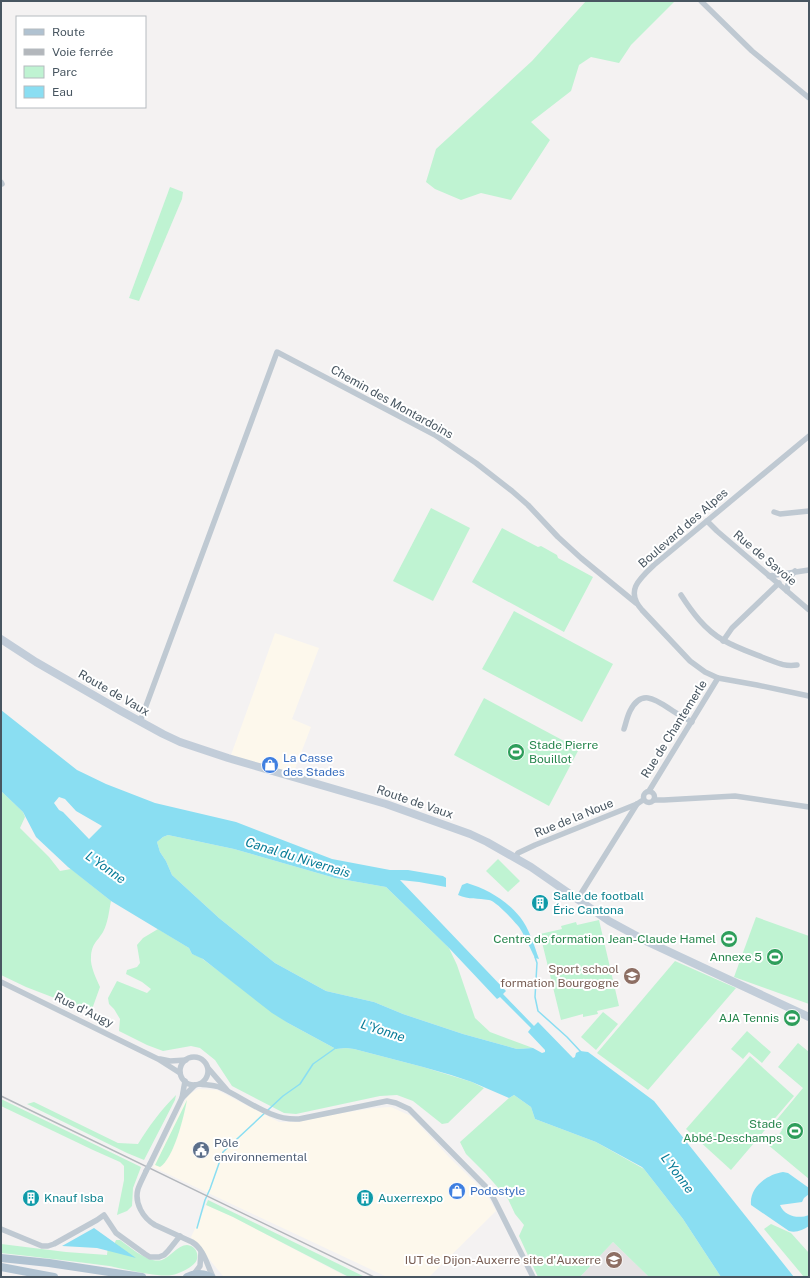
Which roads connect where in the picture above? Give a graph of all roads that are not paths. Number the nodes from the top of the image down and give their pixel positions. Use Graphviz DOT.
graph roads {
  1 [pos="701,1"];
  2 [pos="809,98"];
  3 [pos="809,436"];
  4 [pos="809,511"];
  5 [pos="774,512"];
  6 [pos="707,521"];
  7 [pos="809,570"];
  8 [pos="795,571"];
  9 [pos="769,576"];
  10 [pos="779,583"];
  11 [pos="787,591"];
  12 [pos="681,595"];
  13 [pos="636,603"];
  14 [pos="809,610"];
  15 [pos="1,639"];
  16 [pos="723,640"];
  17 [pos="798,665"];
  18 [pos="718,678"];
  19 [pos="809,696"];
  20 [pos="140,722"];
  21 [pos="692,722"];
  22 [pos="624,729"];
  23 [pos="649,792"];
  24 [pos="643,800"];
  25 [pos="654,800"];
  26 [pos="637,804"];
  27 [pos="809,806"];
  28 [pos="515,858"];
  29 [pos="578,900"];
  30 [pos="1,982"];
  31 [pos="809,1017"];
  32 [pos="158,1058"];
  33 [pos="186,1060"];
  34 [pos="208,1068"];
  35 [pos="180,1073"];
  36 [pos="185,1081"];
  37 [pos="198,1084"];
  38 [pos="229,1092"];
  39 [pos="182,1098"];
  40 [pos="1,1229"];
  41 [pos="180,1236"];
  42 [pos="201,1252"];
  43 [pos="1,1258"];
  44 [pos="1,1267"];
  45 [pos="190,1276"];
  46 [pos="54,1277"];
  47 [pos="142,1277"];
  48 [pos="212,1277"];
  49 [pos="533,1277"];
  1 -- 2 [label="street"];
  3 -- 6 [label="street, Boulevard des Alpes"];
  4 -- 5 [label="street"];
  6 -- 9 [label="street, Rue de Savoie"];
  6 -- 13 [label="street, Boulevard des Alpes"];
  7 -- 8 [label="street"];
  8 -- 9 [label="street"];
  8 -- 11 [label="street"];
  9 -- 10 [label="street, Rue de Savoie"];
  10 -- 11 [label="street, Rue de Savoie"];
  10 -- 16 [label="street"];
  11 -- 14 [label="street, Rue de Savoie"];
  12 -- 16 [label="street"];
  13 -- 18 [label="street"];
  13 -- 20 [label="street, Chemin des Montardoins"];
  15 -- 20 [label="street, Route de Vaux"];
  16 -- 17 [label="street"];
  18 -- 19 [label="street"];
  18 -- 21 [label="street, Rue de Chantemerle"];
  20 -- 28 [label="street, Route de Vaux"];
  21 -- 22 [label="street"];
  21 -- 23 [label="street, Rue de Chantemerle"];
  23 -- 24 [label="street"];
  23 -- 25 [label="street"];
  24 -- 25 [label="street"];
  24 -- 26 [label="street, Rue de la Noue"];
  25 -- 27 [label="street"];
  26 -- 28 [label="street, Rue de la Noue"];
  26 -- 29 [label="street"];
  28 -- 29 [label="street, Route de Vaux"];
  29 -- 31 [label="street, Route de Vaux"];
  30 -- 32 [label="street, Rue d'Augy"];
  32 -- 33 [label="street, Rue d'Augy"];
  32 -- 35 [label="street, Rue d'Augy"];
  33 -- 34 [label="street"];
  33 -- 35 [label="street"];
  34 -- 37 [label="street"];
  34 -- 38 [label="street"];
  35 -- 36 [label="street"];
  36 -- 37 [label="street"];
  36 -- 39 [label="street"];
  37 -- 38 [label="street"];
  37 -- 39 [label="street"];
  38 -- 49 [label="street"];
  39 -- 41 [label="street, bridge"];
  40 -- 41 [label="street"];
  41 -- 42 [label="street"];
  42 -- 45 [label="street"];
  42 -- 48 [label="street"];
  43 -- 47 [label="main road"];
  44 -- 46 [label="main road"];
  45 -- 48 [label="main road"];
}
